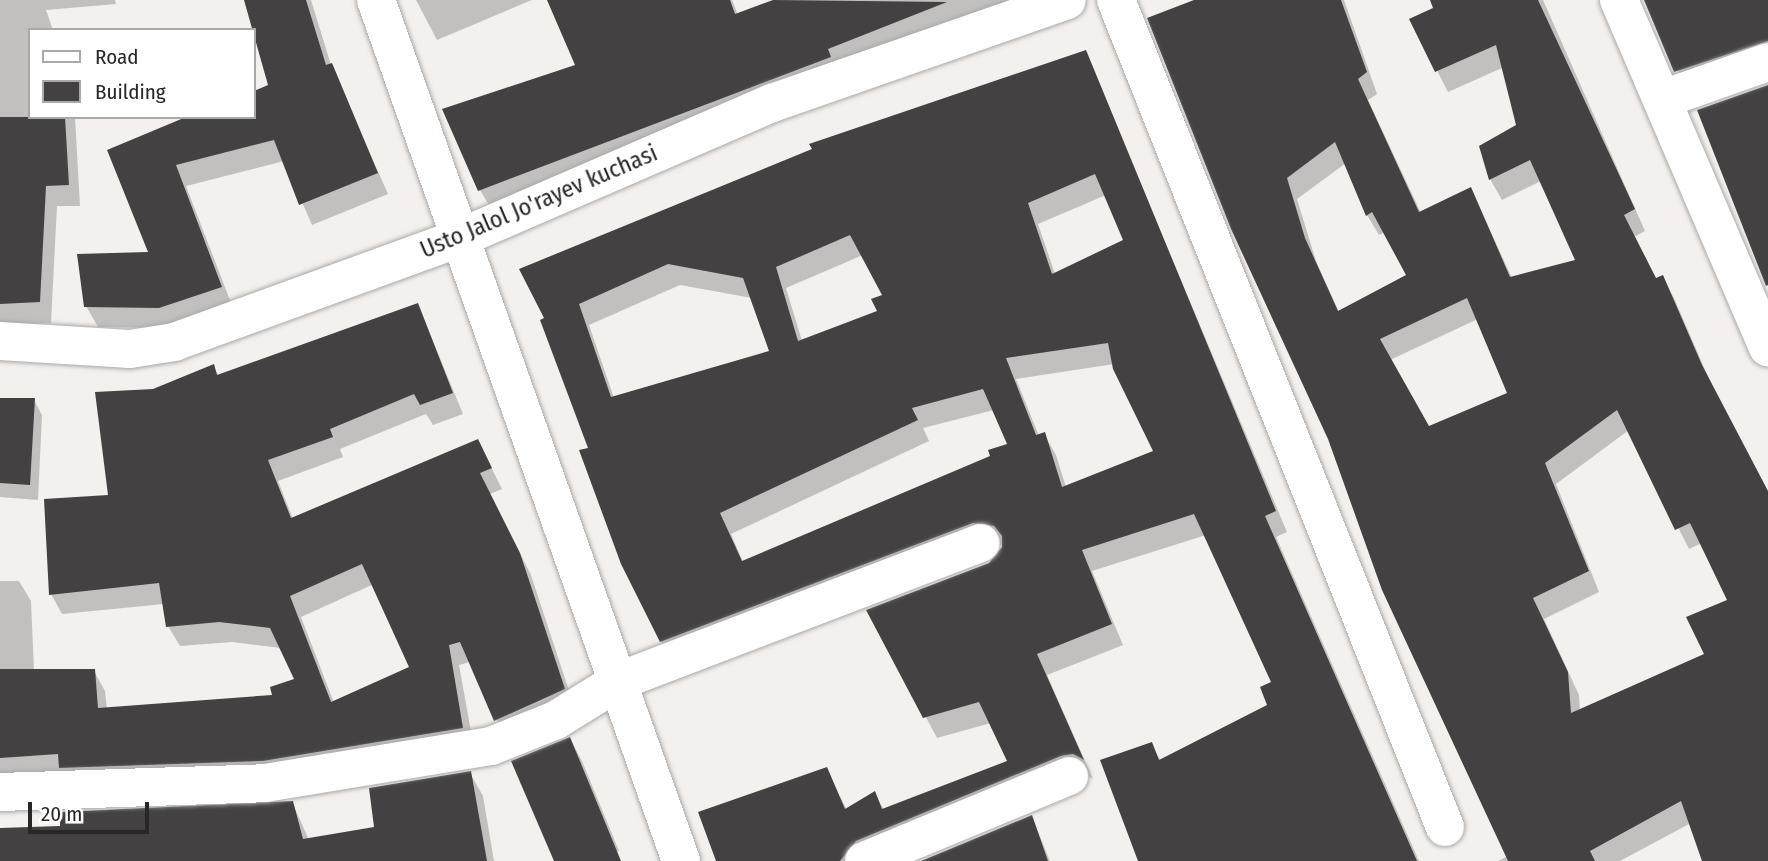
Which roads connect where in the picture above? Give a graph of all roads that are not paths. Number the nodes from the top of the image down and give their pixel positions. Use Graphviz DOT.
graph roads {
  1 [pos="376,0"];
  2 [pos="1067,0"];
  3 [pos="1116,0"];
  4 [pos="1619,0"];
  5 [pos="1768,62"];
  6 [pos="1663,99"];
  7 [pos="462,237"];
  8 [pos="0,341"];
  9 [pos="1768,347"];
  10 [pos="981,543"];
  11 [pos="619,681"];
  12 [pos="1069,776"];
  13 [pos="0,792"];
  14 [pos="1445,827"];
  15 [pos="681,861"];
  16 [pos="864,861"];
  1 -- 7 [label="street"];
  2 -- 7 [label="street, Usto Jalol Jo'rayev kuchasi"];
  3 -- 14 [label="street"];
  4 -- 6 [label="street"];
  5 -- 6 [label="street"];
  6 -- 9 [label="street"];
  7 -- 8 [label="street, Usto Jalol Jo'rayev kuchasi"];
  7 -- 11 [label="street"];
  10 -- 11 [label="street"];
  11 -- 13 [label="street"];
  11 -- 15 [label="street"];
  12 -- 16 [label="street"];
}
